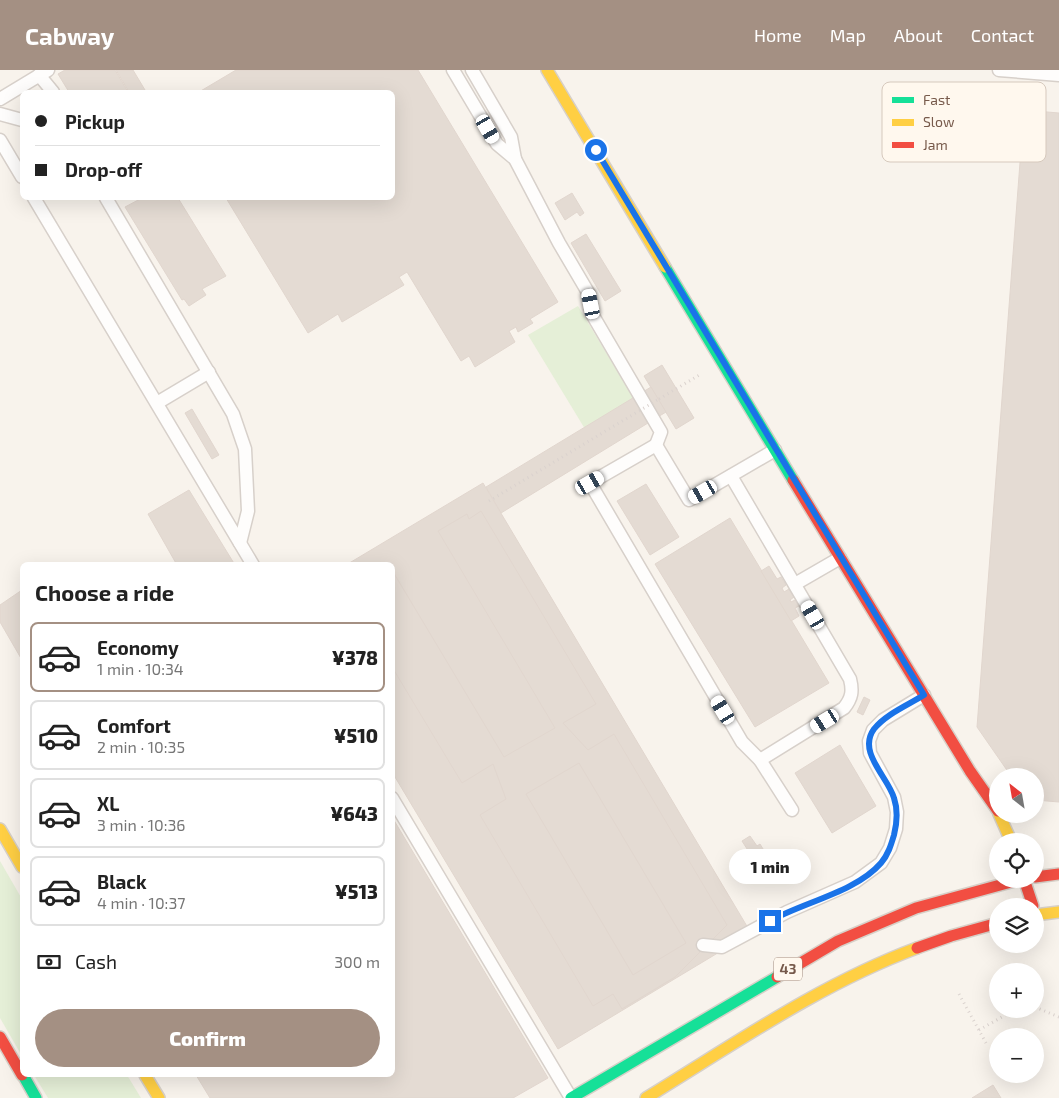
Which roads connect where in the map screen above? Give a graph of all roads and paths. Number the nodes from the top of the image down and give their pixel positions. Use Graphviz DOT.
graph roads {
  1 [pos="454,70"];
  2 [pos="472,70"];
  3 [pos="547,70"];
  4 [pos="999,70"];
  5 [pos="44,73"];
  6 [pos="1059,75"];
  7 [pos="52,90"];
  8 [pos="0,99"];
  9 [pos="0,114"];
  10 [pos="20,119"];
  11 [pos="0,140"];
  12 [pos="515,159"];
  13 [pos="20,174"];
  14 [pos="35,200"];
  15 [pos="107,200"];
  16 [pos="708,370"];
  17 [pos="209,372"];
  18 [pos="157,403"];
  19 [pos="656,445"];
  20 [pos="775,450"];
  21 [pos="731,476"];
  22 [pos="489,501"];
  23 [pos="240,543"];
  24 [pos="840,558"];
  25 [pos="251,562"];
  26 [pos="795,584"];
  27 [pos="924,695"];
  28 [pos="760,760"];
  29 [pos="989,799"];
  30 [pos="395,803"];
  31 [pos="792,810"];
  32 [pos="0,830"];
  33 [pos="20,864"];
  34 [pos="1059,874"];
  35 [pos="1044,876"];
  36 [pos="990,888"];
  37 [pos="1044,912"];
  38 [pos="1059,912"];
  39 [pos="989,926"];
  40 [pos="703,945"];
  41 [pos="959,994"];
  42 [pos="1044,1011"];
  43 [pos="1059,1017"];
  44 [pos="1000,1018"];
  45 [pos="979,1030"];
  46 [pos="0,1037"];
  47 [pos="986,1043"];
  48 [pos="20,1070"];
  49 [pos="24,1077"];
  50 [pos="146,1077"];
  51 [pos="36,1098"];
  52 [pos="159,1098"];
  53 [pos="571,1098"];
  54 [pos="646,1098"];
  1 -- 12 [label="lane"];
  2 -- 12 [label="lane"];
  3 -- 20 [label="main road"];
  4 -- 6 [label="lane"];
  5 -- 7 [label="lane"];
  5 -- 8 [label="lane"];
  9 -- 10 [label="lane"];
  11 -- 13 [label="lane"];
  12 -- 19 [label="lane"];
  14 -- 18 [label="lane"];
  15 -- 17 [label="lane"];
  16 -- 22 [label="path, bridge"];
  17 -- 18 [label="lane"];
  17 -- 23 [label="lane"];
  18 -- 23 [label="lane"];
  19 -- 21 [label="lane"];
  19 -- 28 [label="lane"];
  20 -- 21 [label="lane"];
  20 -- 24 [label="main road"];
  21 -- 26 [label="lane"];
  23 -- 25 [label="lane"];
  24 -- 26 [label="lane"];
  24 -- 27 [label="main road"];
  26 -- 28 [label="lane"];
  27 -- 29 [label="main road"];
  27 -- 40 [label="lane"];
  28 -- 31 [label="lane"];
  30 -- 53 [label="lane"];
  32 -- 33 [label="main road"];
  34 -- 35 [label="main road"];
  36 -- 53 [label="main road, 43"];
  37 -- 38 [label="main road"];
  39 -- 54 [label="main road, 43"];
  41 -- 45 [label="path"];
  42 -- 43 [label="path"];
  44 -- 45 [label="path"];
  45 -- 47 [label="path"];
  46 -- 48 [label="main road"];
  49 -- 51 [label="main road"];
  50 -- 52 [label="main road"];
}
